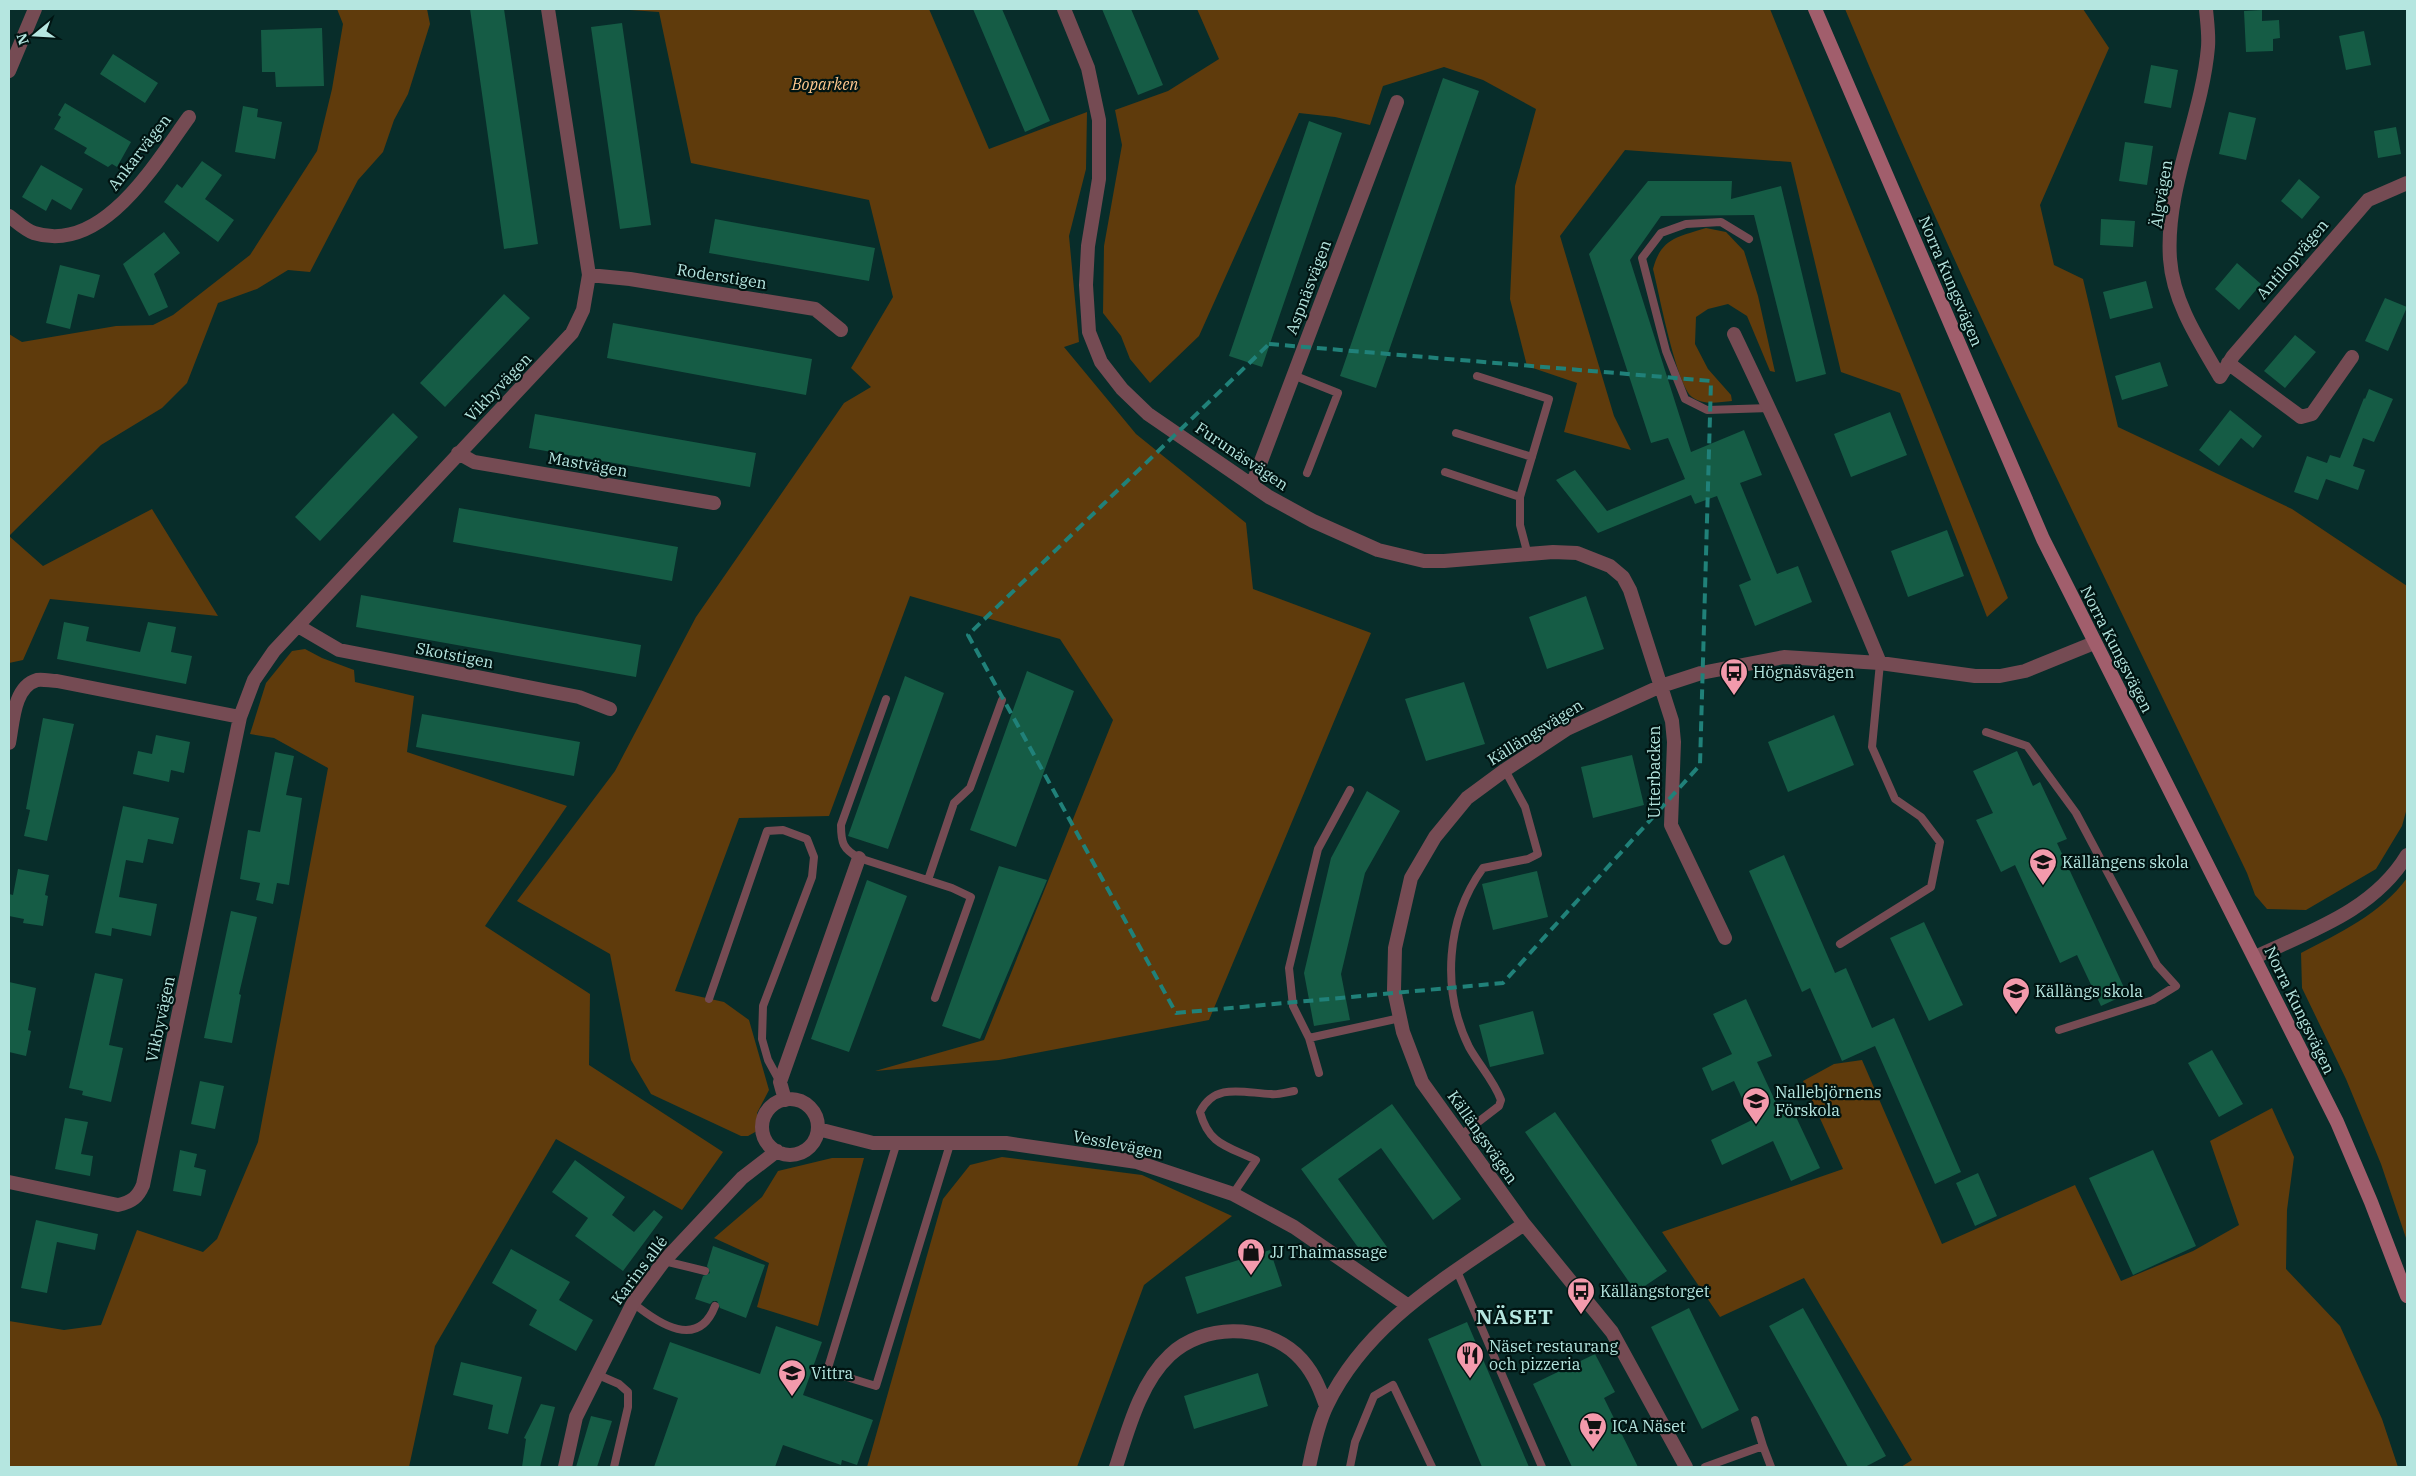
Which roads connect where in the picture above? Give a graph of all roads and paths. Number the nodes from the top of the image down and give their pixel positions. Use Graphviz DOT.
graph roads {
  1 [pos="35,9"];
  2 [pos="548,9"];
  3 [pos="1064,9"];
  4 [pos="1814,9"];
  5 [pos="2206,9"];
  6 [pos="9,71"];
  7 [pos="1397,102"];
  8 [pos="189,117"];
  9 [pos="2407,183"];
  10 [pos="9,216"];
  11 [pos="1748,239"];
  12 [pos="589,275"];
  13 [pos="842,330"];
  14 [pos="1734,334"];
  15 [pos="2352,357"];
  16 [pos="2228,363"];
  17 [pos="1293,376"];
  18 [pos="1477,376"];
  19 [pos="2220,377"];
  20 [pos="1770,408"];
  21 [pos="1456,433"];
  22 [pos="458,453"];
  23 [pos="1532,457"];
  24 [pos="1445,472"];
  25 [pos="1307,473"];
  26 [pos="1252,485"];
  27 [pos="1520,497"];
  28 [pos="714,503"];
  29 [pos="1528,555"];
  30 [pos="298,626"];
  31 [pos="2094,643"];
  32 [pos="1880,663"];
  33 [pos="1661,686"];
  34 [pos="886,699"];
  35 [pos="1002,700"];
  36 [pos="610,709"];
  37 [pos="240,717"];
  38 [pos="1986,732"];
  39 [pos="9,743"];
  40 [pos="1505,770"];
  41 [pos="1350,790"];
  42 [pos="2407,855"];
  43 [pos="859,858"];
  44 [pos="928,880"];
  45 [pos="1725,938"];
  46 [pos="1840,944"];
  47 [pos="2255,958"];
  48 [pos="935,998"];
  49 [pos="709,999"];
  50 [pos="1400,1018"];
  51 [pos="2059,1030"];
  52 [pos="1309,1038"];
  53 [pos="1319,1073"];
  54 [pos="780,1082"];
  55 [pos="1294,1091"];
  56 [pos="785,1100"];
  57 [pos="818,1129"];
  58 [pos="1460,1136"];
  59 [pos="951,1141"];
  60 [pos="897,1142"];
  61 [pos="776,1151"];
  62 [pos="9,1182"];
  63 [pos="1233,1194"];
  64 [pos="1524,1224"];
  65 [pos="664,1261"];
  66 [pos="705,1271"];
  67 [pos="1457,1271"];
  68 [pos="2407,1296"];
  69 [pos="633,1303"];
  70 [pos="1407,1304"];
  71 [pos="715,1306"];
  72 [pos="596,1374"];
  73 [pos="1326,1406"];
  74 [pos="1755,1420"];
  75 [pos="1764,1446"];
  76 [pos="565,1467"];
  77 [pos="614,1467"];
  78 [pos="1116,1467"];
  79 [pos="1309,1467"];
  80 [pos="1350,1467"];
  81 [pos="1432,1467"];
  82 [pos="1542,1467"];
  83 [pos="1686,1467"];
  84 [pos="1705,1467"];
  85 [pos="1771,1467"];
  1 -- 6 [label="street"];
  2 -- 12 [label="street, Vikbyvägen"];
  3 -- 26 [label="street, Furunäsvägen"];
  4 -- 31 [label="main road, Norra Kungsvägen"];
  5 -- 19 [label="street, Älgvägen"];
  7 -- 17 [label="street, Aspnäsvägen"];
  8 -- 10 [label="street, Ankarvägen"];
  9 -- 16 [label="street, Antilopvägen"];
  11 -- 20 [label="lane"];
  12 -- 13 [label="street, Roderstigen"];
  12 -- 22 [label="street, Vikbyvägen"];
  14 -- 20 [label="street"];
  15 -- 16 [label="street"];
  16 -- 19 [label="street, Antilopvägen"];
  17 -- 25 [label="lane"];
  17 -- 26 [label="street, Aspnäsvägen"];
  18 -- 23 [label="lane"];
  20 -- 32 [label="street"];
  21 -- 23 [label="lane"];
  22 -- 28 [label="street, Mastvägen"];
  22 -- 30 [label="street, Vikbyvägen"];
  23 -- 27 [label="lane"];
  24 -- 27 [label="lane"];
  26 -- 29 [label="street, Furunäsvägen"];
  27 -- 29 [label="lane"];
  29 -- 33 [label="street, Furunäsvägen"];
  30 -- 36 [label="street, Skotstigen"];
  30 -- 37 [label="street, Vikbyvägen"];
  31 -- 32 [label="street, Källängsvägen"];
  31 -- 47 [label="main road, Norra Kungsvägen"];
  32 -- 33 [label="street, Källängsvägen"];
  32 -- 46 [label="lane"];
  33 -- 40 [label="street, Källängsvägen"];
  33 -- 45 [label="street, Utterbacken"];
  34 -- 43 [label="lane"];
  35 -- 44 [label="lane"];
  37 -- 39 [label="street"];
  37 -- 62 [label="street, Vikbyvägen"];
  38 -- 51 [label="lane"];
  40 -- 50 [label="street, Källängsvägen"];
  40 -- 58 [label="lane"];
  41 -- 52 [label="lane"];
  42 -- 47 [label="street"];
  43 -- 44 [label="lane"];
  43 -- 54 [label="street"];
  44 -- 48 [label="lane"];
  47 -- 68 [label="main road, Norra Kungsvägen"];
  49 -- 54 [label="lane"];
  50 -- 52 [label="lane"];
  50 -- 58 [label="street, Källängsvägen"];
  52 -- 53 [label="lane"];
  54 -- 56 [label="street"];
  55 -- 63 [label="lane"];
  56 -- 57 [label="street"];
  56 -- 61 [label="street"];
  57 -- 60 [label="street, Vesslevägen"];
  57 -- 61 [label="street"];
  58 -- 64 [label="street, Källängsvägen"];
  59 -- 60 [label="street, Vesslevägen"];
  59 -- 60 [label="lane"];
  59 -- 63 [label="street, Vesslevägen"];
  61 -- 65 [label="street, Karins allé"];
  63 -- 70 [label="street, Vesslevägen"];
  64 -- 67 [label="street"];
  64 -- 83 [label="street, Källängsvägen"];
  65 -- 66 [label="lane"];
  65 -- 69 [label="street, Karins allé"];
  67 -- 70 [label="street"];
  67 -- 82 [label="lane"];
  69 -- 71 [label="lane"];
  69 -- 72 [label="street, Karins allé"];
  70 -- 73 [label="street"];
  72 -- 76 [label="street, Karins allé"];
  72 -- 77 [label="lane"];
  73 -- 78 [label="street"];
  73 -- 79 [label="street"];
  74 -- 75 [label="lane"];
  75 -- 84 [label="lane"];
  75 -- 85 [label="lane"];
  80 -- 81 [label="lane"];
}
